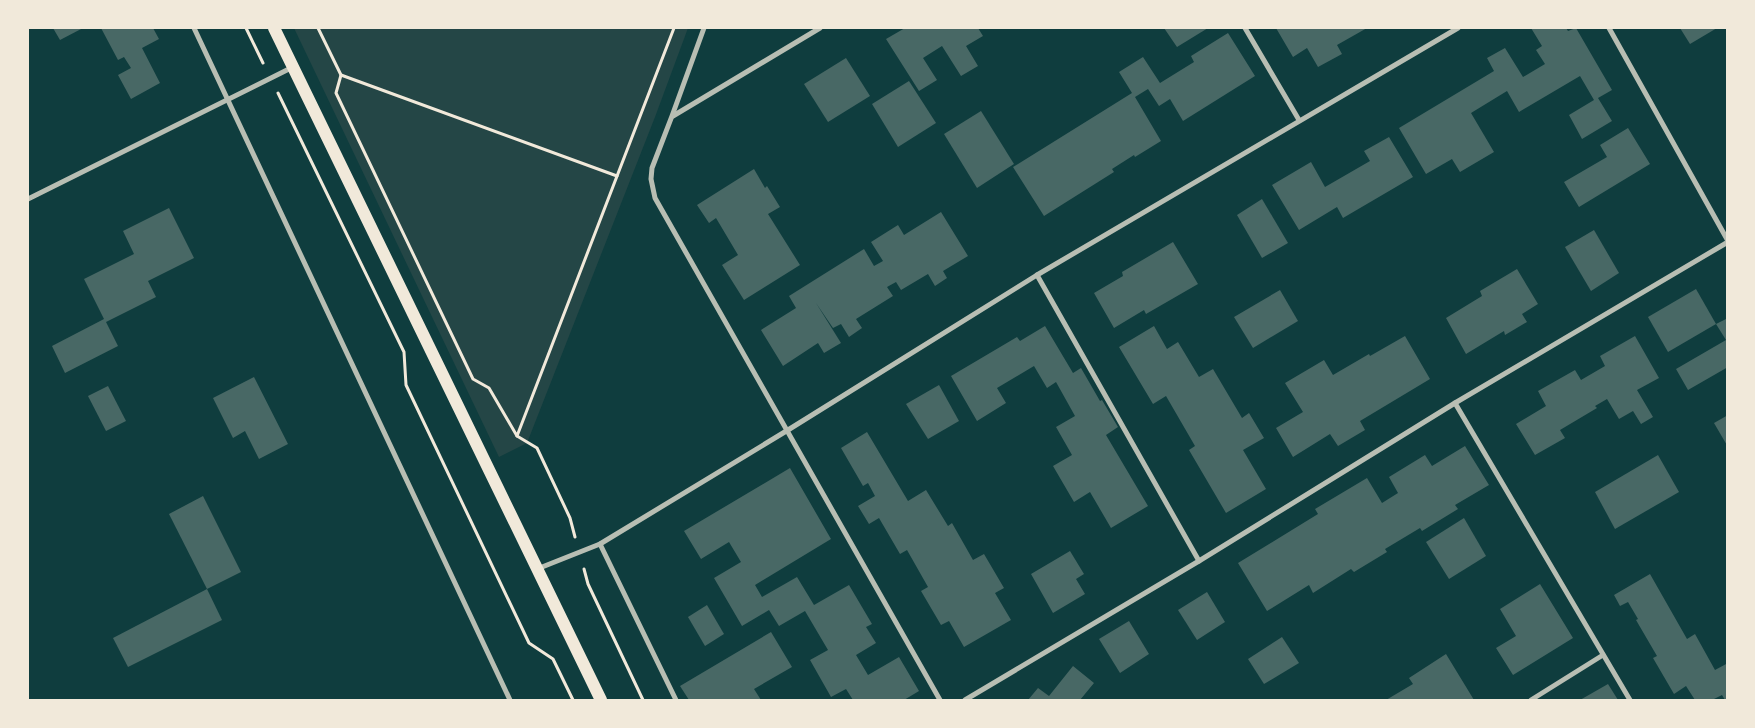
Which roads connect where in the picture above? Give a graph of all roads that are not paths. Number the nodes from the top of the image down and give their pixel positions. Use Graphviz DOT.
graph roads {
  1 [pos="194,28"];
  2 [pos="274,28"];
  3 [pos="704,28"];
  4 [pos="820,28"];
  5 [pos="1245,28"];
  6 [pos="1458,28"];
  7 [pos="1609,28"];
  8 [pos="294,67"];
  9 [pos="226,99"];
  10 [pos="672,116"];
  11 [pos="1299,120"];
  12 [pos="28,199"];
  13 [pos="1728,242"];
  14 [pos="1037,275"];
  15 [pos="1455,403"];
  16 [pos="788,430"];
  17 [pos="600,544"];
  18 [pos="1200,561"];
  19 [pos="537,569"];
  20 [pos="1603,655"];
  21 [pos="510,700"];
  22 [pos="601,700"];
  23 [pos="676,700"];
  24 [pos="940,700"];
  25 [pos="965,700"];
  26 [pos="1530,700"];
  27 [pos="1630,700"];
  1 -- 9 [label="street"];
  2 -- 8 [label="main road"];
  3 -- 10 [label="street"];
  4 -- 10 [label="street"];
  5 -- 11 [label="street"];
  6 -- 11 [label="street"];
  7 -- 13 [label="street"];
  8 -- 9 [label="street"];
  8 -- 19 [label="main road"];
  9 -- 12 [label="street"];
  9 -- 21 [label="street"];
  10 -- 16 [label="street"];
  11 -- 14 [label="street"];
  13 -- 15 [label="street"];
  14 -- 16 [label="street"];
  14 -- 18 [label="street"];
  15 -- 18 [label="street"];
  15 -- 20 [label="street"];
  16 -- 17 [label="street"];
  16 -- 24 [label="street"];
  17 -- 19 [label="street"];
  17 -- 23 [label="street"];
  18 -- 25 [label="street"];
  19 -- 22 [label="main road"];
  20 -- 26 [label="street"];
  20 -- 27 [label="street"];
}
